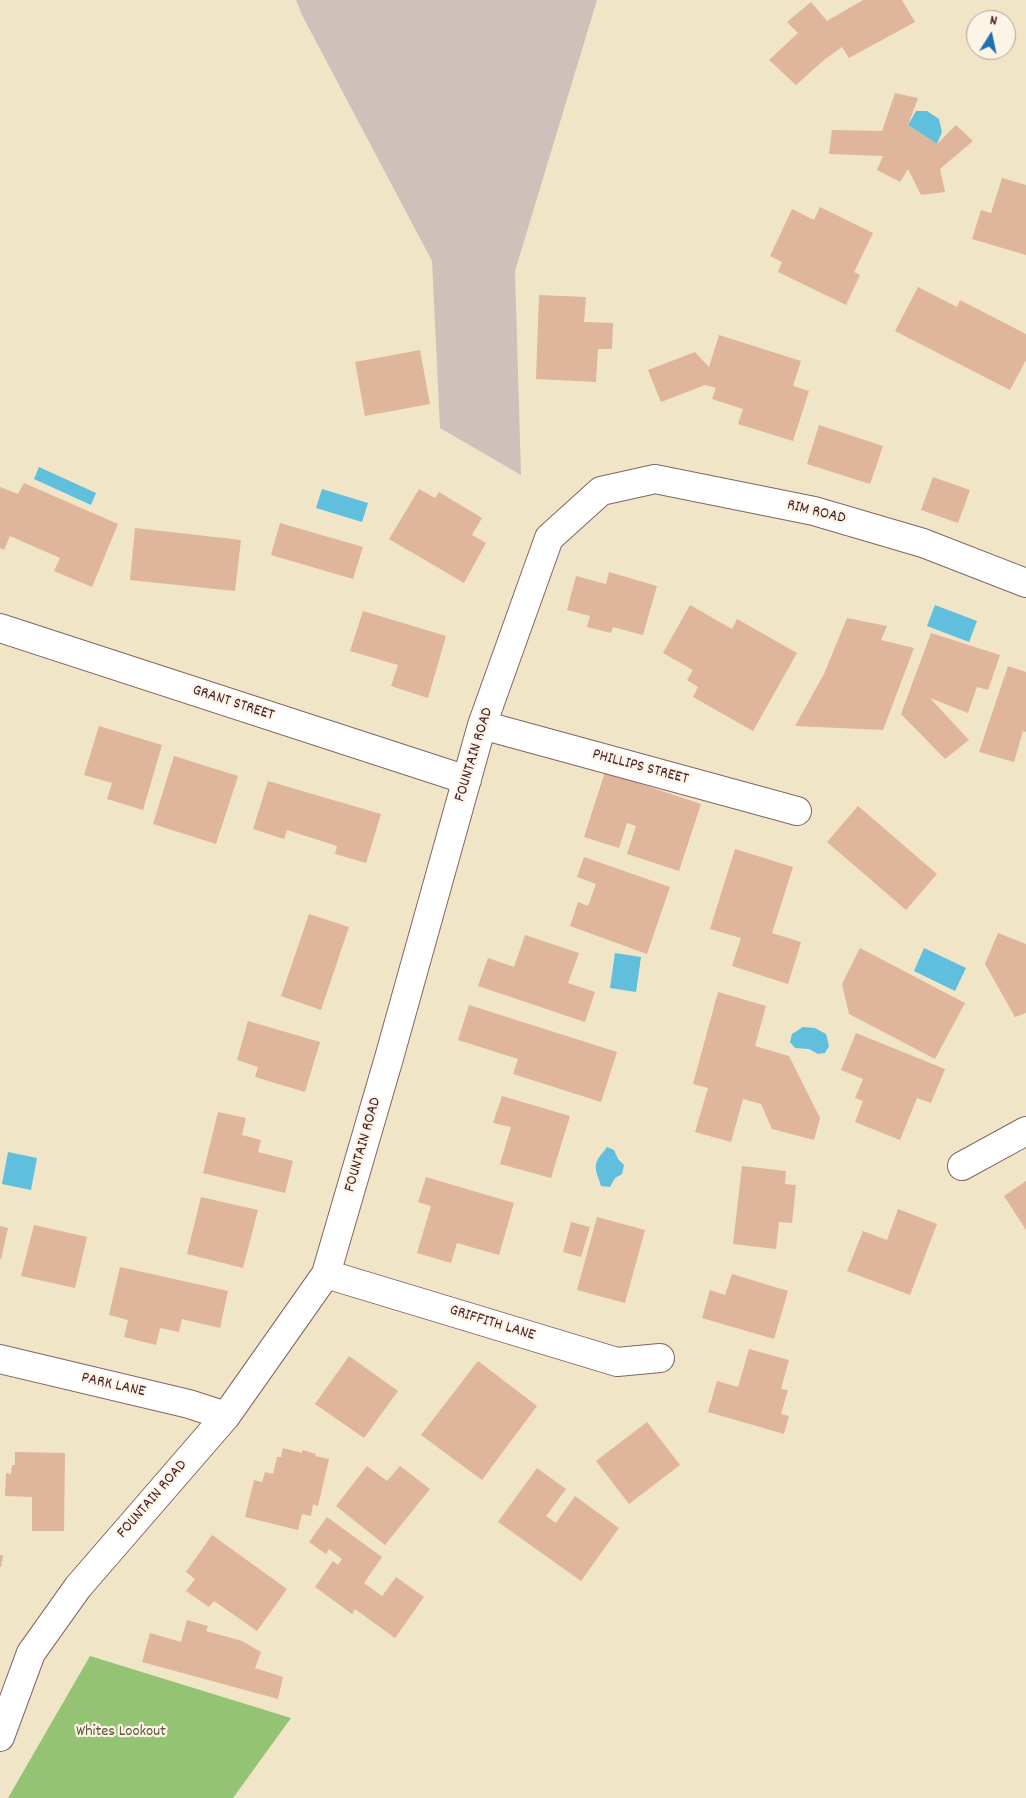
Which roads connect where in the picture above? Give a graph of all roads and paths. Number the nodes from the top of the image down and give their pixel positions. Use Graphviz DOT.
graph roads {
  1 [pos="600,491"];
  2 [pos="1026,583"];
  3 [pos="0,628"];
  4 [pos="482,725"];
  5 [pos="467,780"];
  6 [pos="797,811"];
  7 [pos="1026,1131"];
  8 [pos="962,1166"];
  9 [pos="326,1274"];
  10 [pos="660,1358"];
  11 [pos="0,1359"];
  12 [pos="226,1416"];
  13 [pos="0,1737"];
  1 -- 2 [label="street, RIM ROAD"];
  1 -- 4 [label="street, FOUNTAIN ROAD"];
  3 -- 5 [label="street, GRANT STREET"];
  4 -- 5 [label="street, FOUNTAIN ROAD"];
  4 -- 6 [label="street, PHILLIPS STREET"];
  5 -- 9 [label="street, FOUNTAIN ROAD"];
  7 -- 8 [label="street"];
  9 -- 10 [label="street, GRIFFITH LANE"];
  9 -- 12 [label="street, FOUNTAIN ROAD"];
  11 -- 12 [label="street, PARK LANE"];
  12 -- 13 [label="street, FOUNTAIN ROAD"];
}
